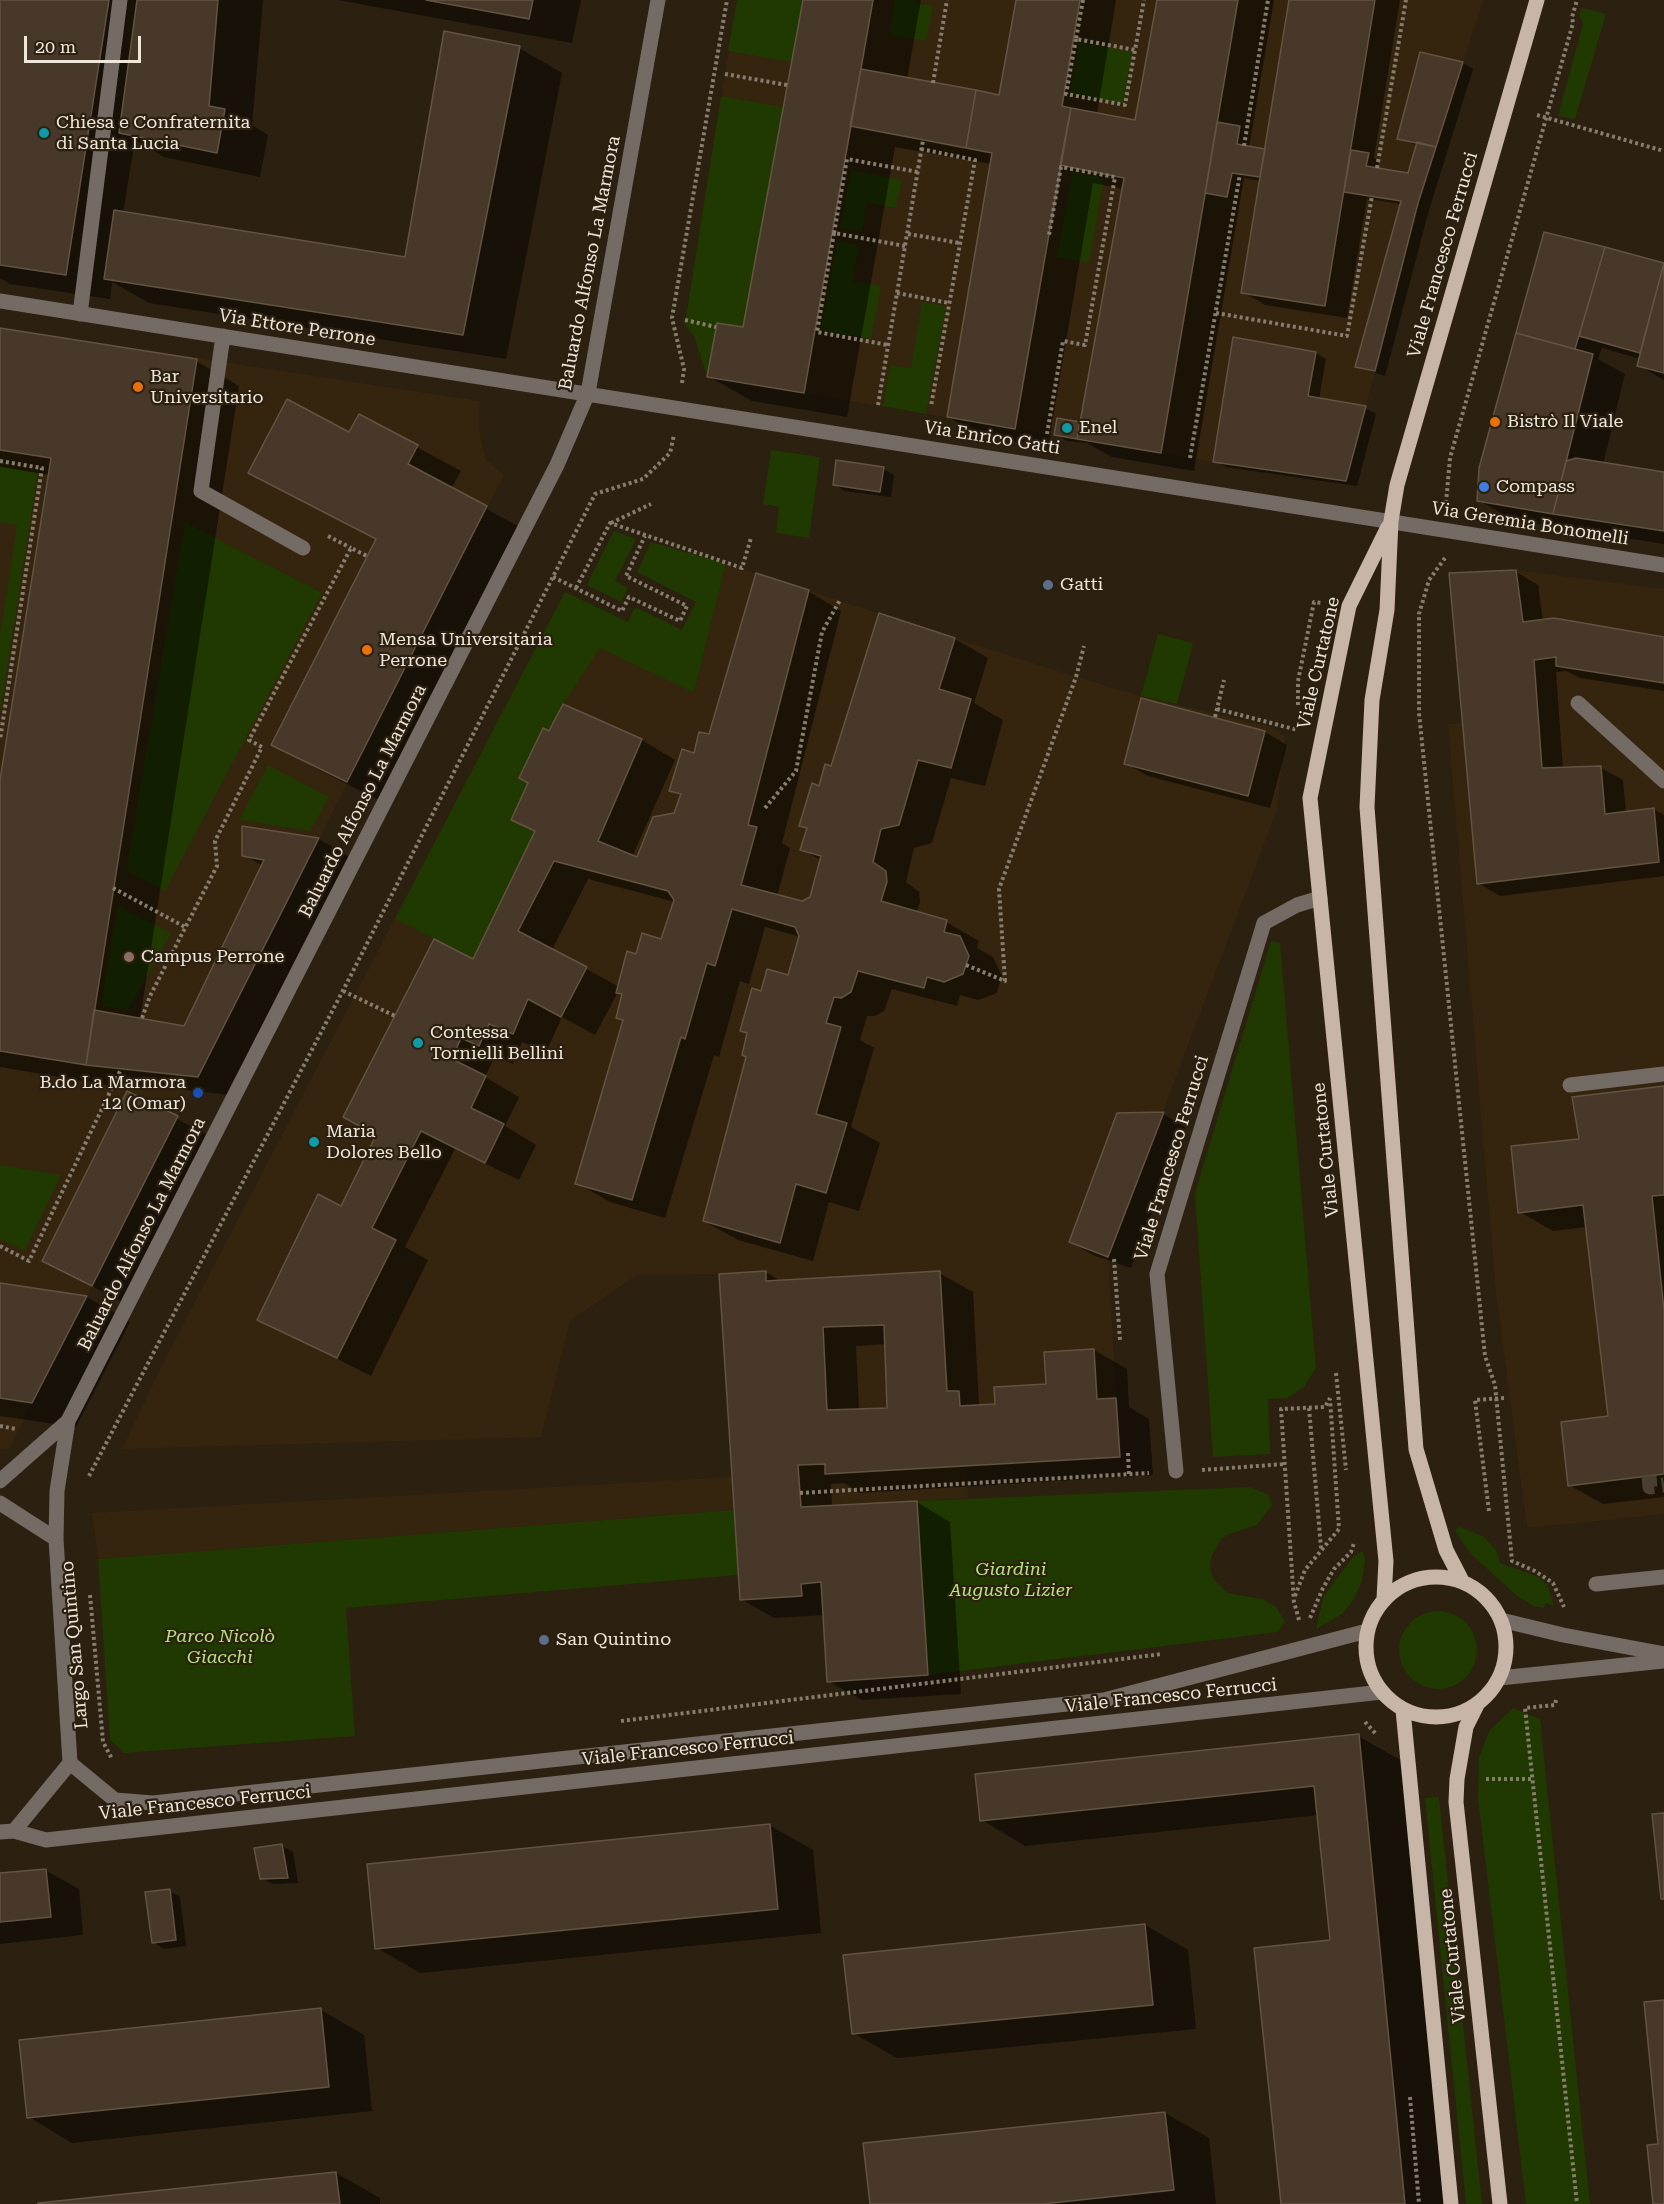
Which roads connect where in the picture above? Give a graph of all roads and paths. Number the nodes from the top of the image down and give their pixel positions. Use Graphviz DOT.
graph roads {
  1 [pos="120,0"];
  2 [pos="658,0"];
  3 [pos="727,0"];
  4 [pos="947,0"];
  5 [pos="1083,0"];
  6 [pos="1144,0"];
  7 [pos="1268,0"];
  8 [pos="1406,0"];
  9 [pos="1537,0"];
  10 [pos="1577,0"];
  11 [pos="1076,39"];
  12 [pos="1135,50"];
  13 [pos="725,74"];
  14 [pos="933,83"];
  15 [pos="787,85"];
  16 [pos="1538,115"];
  17 [pos="1546,118"];
  18 [pos="923,140"];
  19 [pos="1244,146"];
  20 [pos="921,149"];
  21 [pos="1664,151"];
  22 [pos="1377,168"];
  23 [pos="918,172"];
  24 [pos="1240,174"];
  25 [pos="1372,196"];
  26 [pos="834,233"];
  27 [pos="908,234"];
  28 [pos="1049,235"];
  29 [pos="960,243"];
  30 [pos="905,246"];
  31 [pos="897,293"];
  32 [pos="0,301"];
  33 [pos="949,303"];
  34 [pos="1216,313"];
  35 [pos="80,314"];
  36 [pos="685,320"];
  37 [pos="716,327"];
  38 [pos="223,336"];
  39 [pos="888,345"];
  40 [pos="682,381"];
  41 [pos="588,393"];
  42 [pos="878,405"];
  43 [pos="931,406"];
  44 [pos="675,431"];
  45 [pos="1047,434"];
  46 [pos="1190,458"];
  47 [pos="0,461"];
  48 [pos="1446,496"];
  49 [pos="651,504"];
  50 [pos="1390,522"];
  51 [pos="610,523"];
  52 [pos="319,531"];
  53 [pos="645,536"];
  54 [pos="751,538"];
  55 [pos="303,548"];
  56 [pos="351,548"];
  57 [pos="1446,555"];
  58 [pos="367,556"];
  59 [pos="1664,565"];
  60 [pos="553,577"];
  61 [pos="576,588"];
  62 [pos="840,600"];
  63 [pos="1314,602"];
  64 [pos="1084,646"];
  65 [pos="1224,680"];
  66 [pos="1578,703"];
  67 [pos="1217,709"];
  68 [pos="1298,710"];
  69 [pos="1215,717"];
  70 [pos="1298,720"];
  71 [pos="0,740"];
  72 [pos="1664,781"];
  73 [pos="765,808"];
  74 [pos="113,888"];
  75 [pos="1320,898"];
  76 [pos="185,927"];
  77 [pos="966,965"];
  78 [pos="343,991"];
  79 [pos="395,1016"];
  80 [pos="142,1018"];
  81 [pos="121,1069"];
  82 [pos="1664,1074"];
  83 [pos="1570,1085"];
  84 [pos="0,1246"];
  85 [pos="1114,1259"];
  86 [pos="1120,1340"];
  87 [pos="1336,1366"];
  88 [pos="1496,1398"];
  89 [pos="1504,1398"];
  90 [pos="1309,1408"];
  91 [pos="68,1421"];
  92 [pos="0,1426"];
  93 [pos="25,1430"];
  94 [pos="1128,1453"];
  95 [pos="1285,1464"];
  96 [pos="1223,1468"];
  97 [pos="1176,1471"];
  98 [pos="1346,1473"];
  99 [pos="1129,1474"];
  100 [pos="88,1479"];
  101 [pos="0,1481"];
  102 [pos="57,1491"];
  103 [pos="800,1493"];
  104 [pos="0,1503"];
  105 [pos="1489,1511"];
  106 [pos="1353,1532"];
  107 [pos="56,1539"];
  108 [pos="1321,1548"];
  109 [pos="1664,1577"];
  110 [pos="1462,1581"];
  111 [pos="89,1583"];
  112 [pos="1596,1584"];
  113 [pos="1384,1599"];
  114 [pos="1294,1602"];
  115 [pos="1565,1615"];
  116 [pos="1501,1620"];
  117 [pos="1300,1624"];
  118 [pos="1306,1628"];
  119 [pos="1368,1631"];
  120 [pos="1173,1652"];
  121 [pos="1664,1654"];
  122 [pos="1664,1661"];
  123 [pos="1500,1678"];
  124 [pos="1382,1692"];
  125 [pos="1477,1705"];
  126 [pos="1555,1705"];
  127 [pos="1403,1710"];
  128 [pos="614,1722"];
  129 [pos="113,1761"];
  130 [pos="70,1763"];
  131 [pos="7,1831"];
  132 [pos="1451,2204"];
  133 [pos="1500,2204"];
  134 [pos="1577,2204"];
  1 -- 35 [label="street"];
  2 -- 41 [label="street, Baluardo Alfonso La Marmora"];
  3 -- 40 [label="path"];
  4 -- 14 [label="path"];
  5 -- 11 [label="path"];
  6 -- 12 [label="path"];
  7 -- 19 [label="path"];
  8 -- 22 [label="path"];
  9 -- 50 [label="main road, Viale Francesco Ferrucci"];
  10 -- 17 [label="path"];
  11 -- 12 [label="path"];
  11 -- 12 [label="path"];
  13 -- 15 [label="path"];
  16 -- 17 [label="path"];
  17 -- 21 [label="path"];
  17 -- 48 [label="path"];
  18 -- 20 [label="path"];
  20 -- 23 [label="path"];
  20 -- 29 [label="path"];
  23 -- 26 [label="path"];
  23 -- 27 [label="path"];
  24 -- 34 [label="path"];
  25 -- 34 [label="path"];
  26 -- 30 [label="path"];
  26 -- 39 [label="path"];
  27 -- 29 [label="path"];
  27 -- 30 [label="path"];
  28 -- 45 [label="path"];
  29 -- 33 [label="path"];
  30 -- 31 [label="path"];
  31 -- 33 [label="path"];
  31 -- 39 [label="path"];
  32 -- 35 [label="street, Via Ettore Perrone"];
  33 -- 43 [label="path"];
  34 -- 46 [label="path"];
  35 -- 38 [label="street, Via Ettore Perrone"];
  36 -- 37 [label="path"];
  38 -- 41 [label="street, Via Ettore Perrone"];
  38 -- 55 [label="street"];
  39 -- 42 [label="path"];
  41 -- 50 [label="street, Via Enrico Gatti"];
  41 -- 91 [label="street, Baluardo Alfonso La Marmora"];
  44 -- 60 [label="path"];
  47 -- 71 [label="path"];
  49 -- 51 [label="path"];
  50 -- 59 [label="street, Via Geremia Bonomelli"];
  50 -- 75 [label="main road, Viale Curtatone"];
  50 -- 110 [label="main road"];
  51 -- 53 [label="path"];
  51 -- 61 [label="path"];
  52 -- 56 [label="path"];
  53 -- 54 [label="path"];
  53 -- 61 [label="path"];
  56 -- 58 [label="path"];
  56 -- 76 [label="path"];
  57 -- 88 [label="path"];
  60 -- 61 [label="path"];
  60 -- 78 [label="path"];
  62 -- 73 [label="path"];
  63 -- 68 [label="path"];
  64 -- 77 [label="path"];
  65 -- 67 [label="path"];
  66 -- 72 [label="street"];
  67 -- 69 [label="path"];
  67 -- 70 [label="path"];
  74 -- 76 [label="path"];
  75 -- 97 [label="street, Viale Francesco Ferrucci"];
  75 -- 113 [label="main road, Viale Curtatone"];
  76 -- 80 [label="path"];
  78 -- 79 [label="path"];
  78 -- 100 [label="path"];
  81 -- 84 [label="path"];
  82 -- 83 [label="street"];
  85 -- 86 [label="path"];
  87 -- 98 [label="path"];
  88 -- 89 [label="path"];
  88 -- 105 [label="path"];
  88 -- 115 [label="path"];
  90 -- 95 [label="path"];
  90 -- 108 [label="path"];
  90 -- 108 [label="path"];
  91 -- 101 [label="street, Baluardo Alfonso La Marmora"];
  91 -- 102 [label="street, Baluardo Alfonso La Marmora"];
  92 -- 93 [label="path"];
  94 -- 99 [label="path"];
  95 -- 96 [label="path"];
  95 -- 114 [label="path"];
  97 -- 99 [label="path"];
  99 -- 103 [label="path"];
  102 -- 107 [label="street, Largo San Quintino"];
  104 -- 107 [label="street, Largo San Quintino"];
  106 -- 118 [label="path"];
  107 -- 130 [label="street, Largo San Quintino"];
  108 -- 114 [label="path"];
  109 -- 112 [label="street"];
  110 -- 113 [label="main road"];
  110 -- 116 [label="main road"];
  111 -- 129 [label="path, Largo San Quintino"];
  113 -- 119 [label="main road"];
  114 -- 117 [label="path"];
  116 -- 121 [label="street"];
  116 -- 123 [label="main road"];
  119 -- 124 [label="main road"];
  119 -- 130 [label="street, Viale Francesco Ferrucci"];
  120 -- 128 [label="path, Viale Francesco Ferrucci"];
  122 -- 123 [label="street"];
  123 -- 125 [label="main road"];
  124 -- 127 [label="main road"];
  124 -- 131 [label="street, Viale Francesco Ferrucci"];
  125 -- 127 [label="main road"];
  125 -- 133 [label="main road, Viale Curtatone"];
  126 -- 134 [label="path"];
  127 -- 132 [label="main road, Viale Curtatone"];
  130 -- 131 [label="street"];
}
